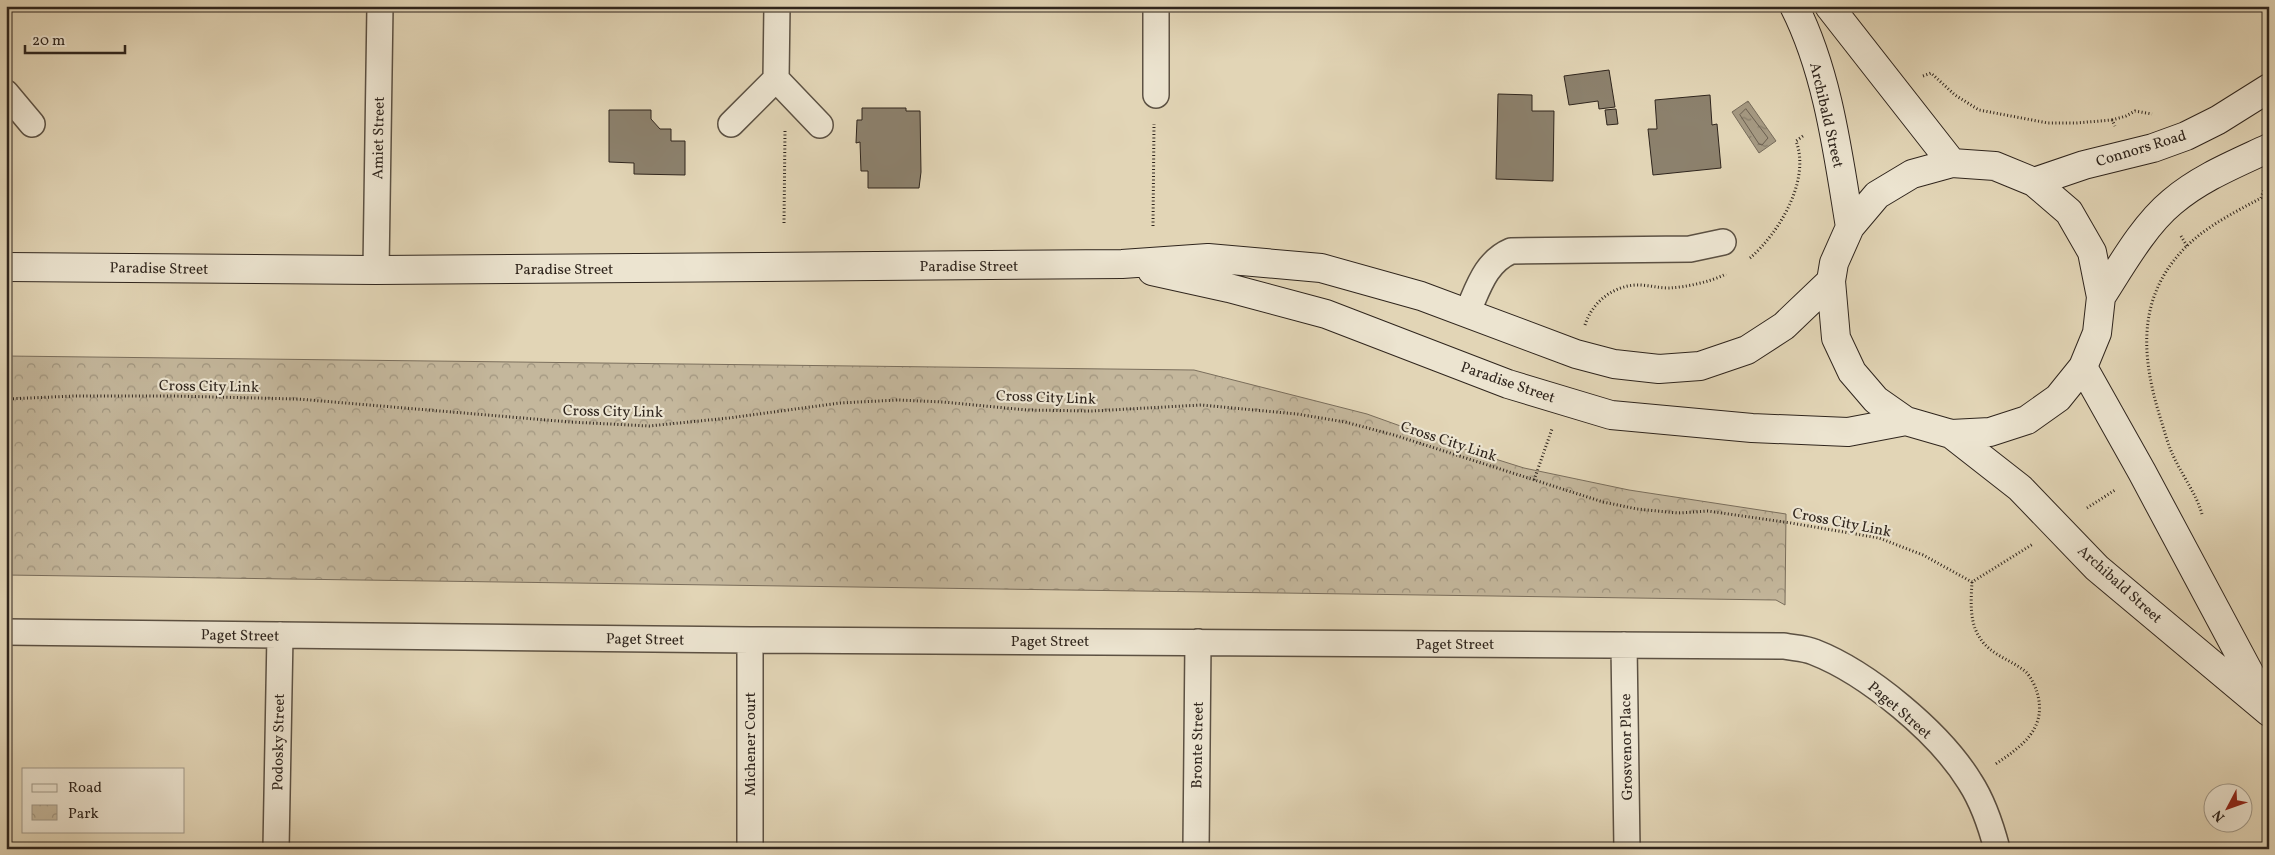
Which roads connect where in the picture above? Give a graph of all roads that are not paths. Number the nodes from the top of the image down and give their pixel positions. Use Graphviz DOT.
graph roads {
  1 [pos="380,6"];
  2 [pos="777,6"];
  3 [pos="1156,6"];
  4 [pos="1794,6"];
  5 [pos="1829,6"];
  6 [pos="776,79"];
  7 [pos="2269,88"];
  8 [pos="6,93"];
  9 [pos="1156,94"];
  10 [pos="32,124"];
  11 [pos="731,124"];
  12 [pos="820,125"];
  13 [pos="2269,148"];
  14 [pos="1952,164"];
  15 [pos="2034,182"];
  16 [pos="1850,227"];
  17 [pos="1723,242"];
  18 [pos="1122,264"];
  19 [pos="6,267"];
  20 [pos="376,270"];
  21 [pos="1832,281"];
  22 [pos="2101,297"];
  23 [pos="1467,313"];
  24 [pos="2083,367"];
  25 [pos="1906,421"];
  26 [pos="1951,434"];
  27 [pos="6,632"];
  28 [pos="280,635"];
  29 [pos="750,640"];
  30 [pos="1198,642"];
  31 [pos="1624,645"];
  32 [pos="2269,710"];
  33 [pos="276,849"];
  34 [pos="750,849"];
  35 [pos="1196,849"];
  36 [pos="1627,849"];
  37 [pos="1997,849"];
  1 -- 20 [label="street, Amiet Street"];
  2 -- 6 [label="street"];
  3 -- 9 [label="street"];
  4 -- 16 [label="street, Archibald Street"];
  5 -- 14 [label="street"];
  6 -- 11 [label="street"];
  6 -- 12 [label="street"];
  7 -- 15 [label="street, Connors Road"];
  8 -- 10 [label="street"];
  13 -- 22 [label="street"];
  14 -- 15 [label="street"];
  14 -- 16 [label="street"];
  15 -- 22 [label="street"];
  16 -- 21 [label="street"];
  17 -- 23 [label="street"];
  18 -- 20 [label="street, Paradise Street"];
  18 -- 23 [label="street, Paradise Street"];
  18 -- 25 [label="street, Paradise Street"];
  19 -- 20 [label="street, Paradise Street"];
  21 -- 23 [label="street, Paradise Street"];
  21 -- 25 [label="street"];
  22 -- 24 [label="street"];
  24 -- 26 [label="street"];
  24 -- 32 [label="street, Archibald Street"];
  25 -- 26 [label="street"];
  26 -- 32 [label="street, Archibald Street"];
  27 -- 28 [label="street, Paget Street"];
  28 -- 29 [label="street, Paget Street"];
  28 -- 33 [label="street, Podosky Street"];
  29 -- 30 [label="street, Paget Street"];
  29 -- 34 [label="street, Michener Court"];
  30 -- 31 [label="street, Paget Street"];
  30 -- 35 [label="street, Bronte Street"];
  31 -- 36 [label="street, Grosvenor Place"];
  31 -- 37 [label="street, Paget Street"];
}
